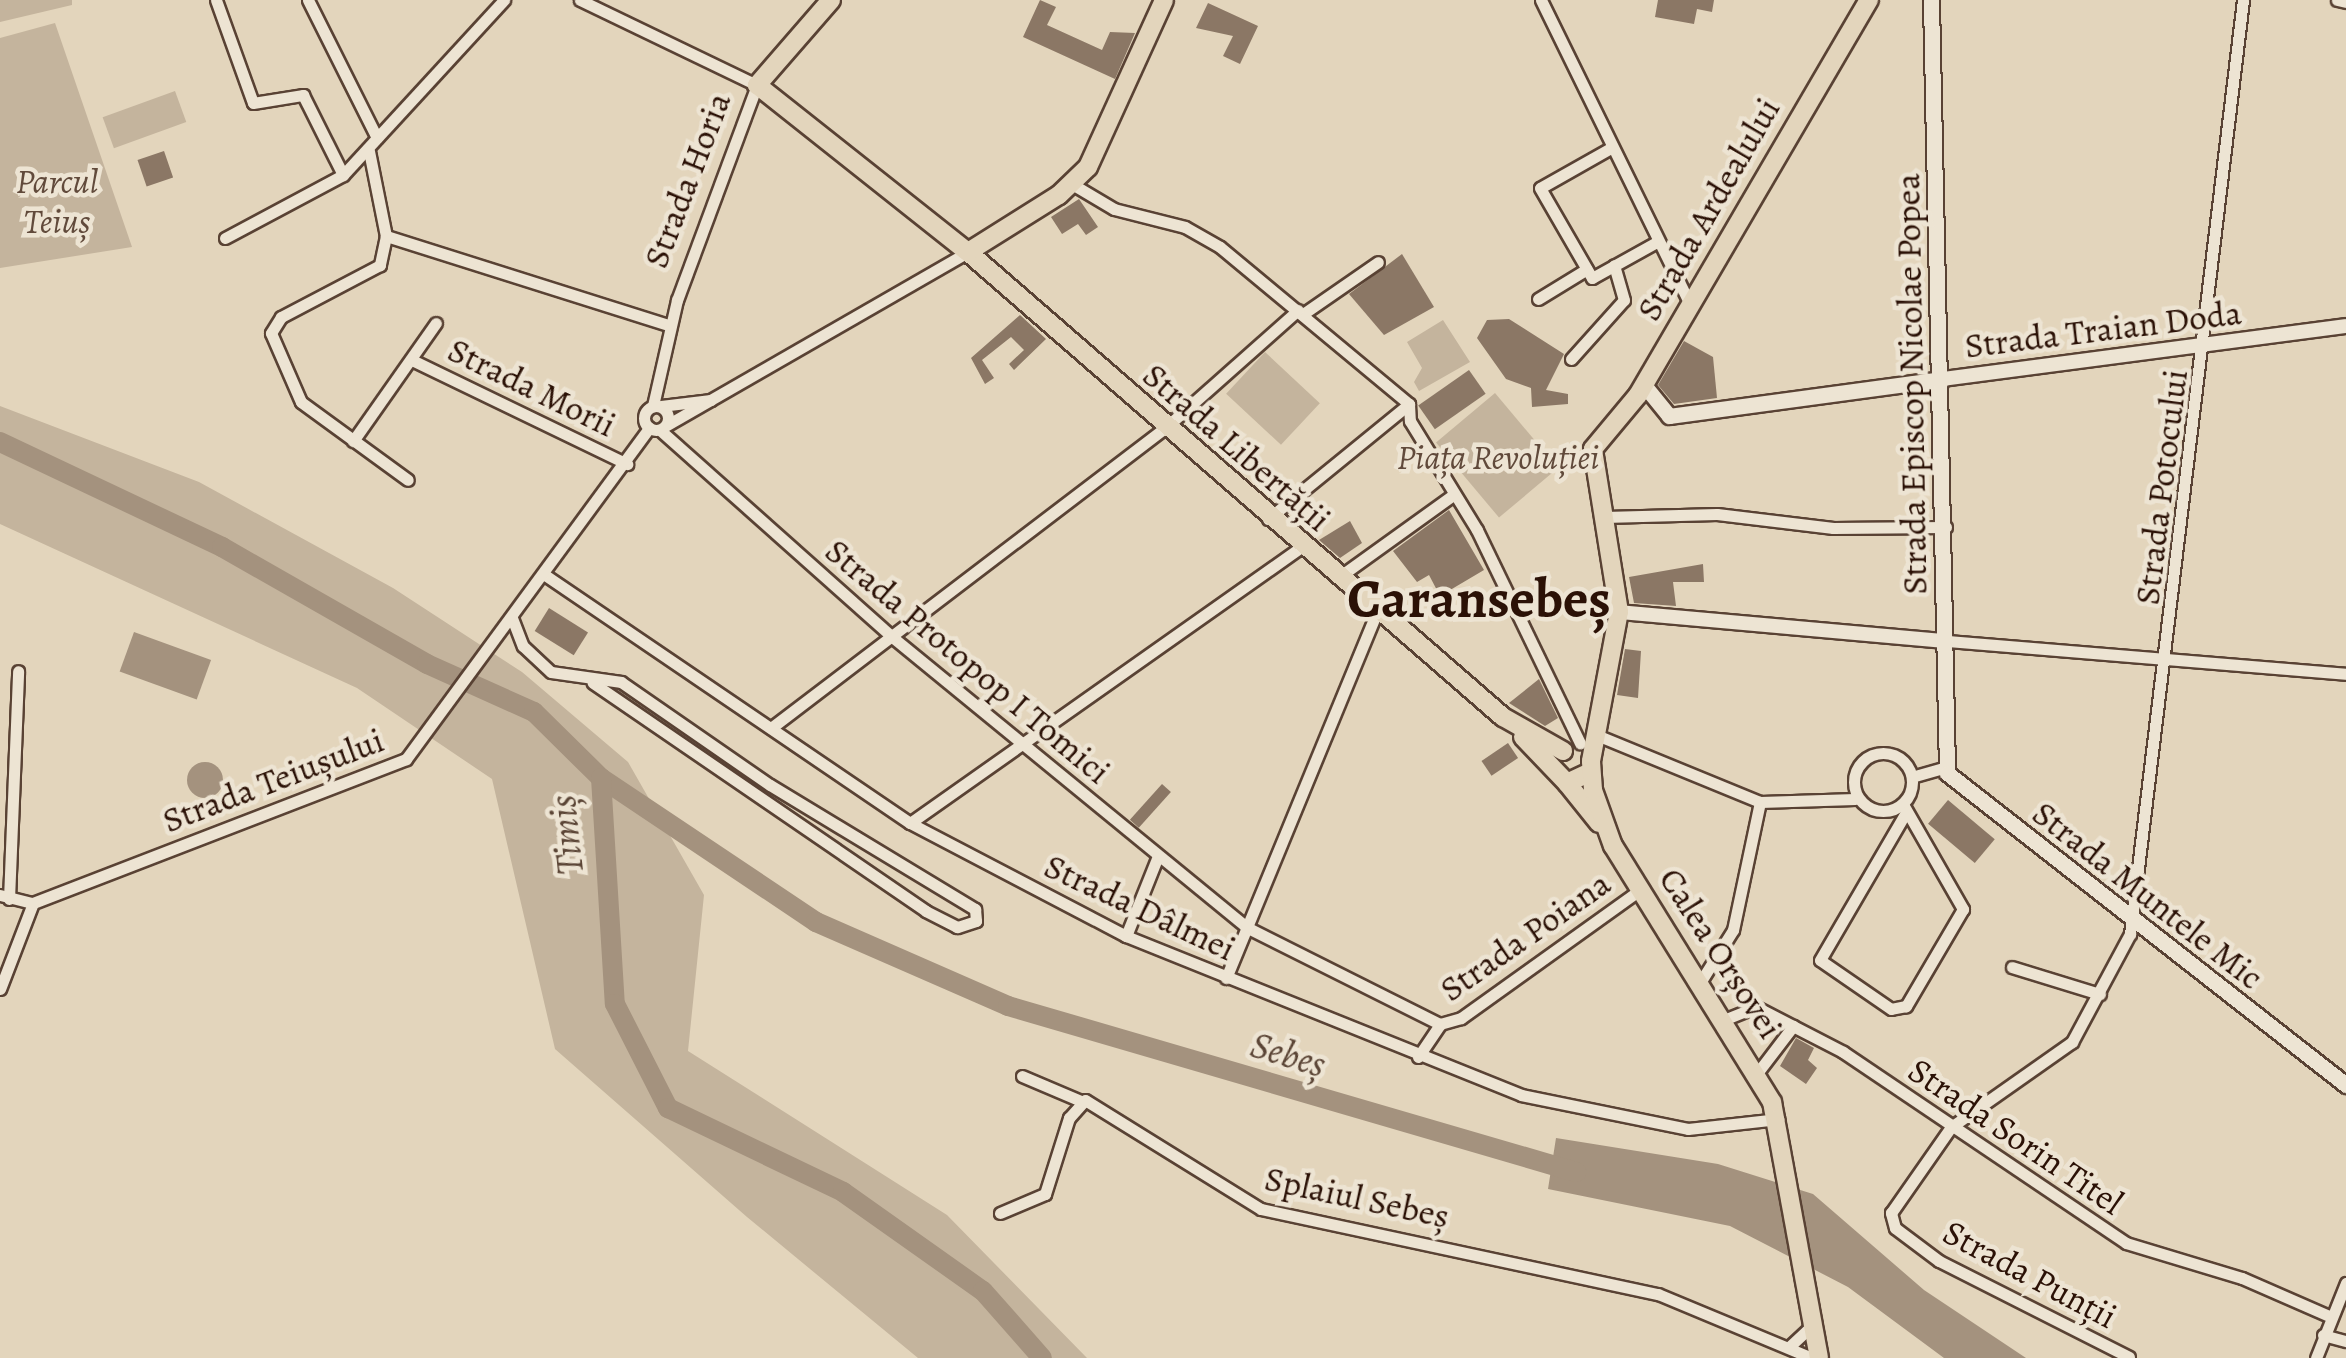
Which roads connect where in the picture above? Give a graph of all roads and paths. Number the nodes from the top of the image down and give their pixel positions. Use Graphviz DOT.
graph roads {
  1 [pos="216,0"];
  2 [pos="308,0"];
  3 [pos="504,0"];
  4 [pos="580,0"];
  5 [pos="831,0"];
  6 [pos="1164,0"];
  7 [pos="1541,0"];
  8 [pos="1869,0"];
  9 [pos="1930,0"];
  10 [pos="2243,0"];
  11 [pos="2337,0"];
  12 [pos="2346,2"];
  13 [pos="758,85"];
  14 [pos="377,138"];
  15 [pos="1608,150"];
  16 [pos="369,151"];
  17 [pos="344,176"];
  18 [pos="1072,184"];
  19 [pos="386,236"];
  20 [pos="225,238"];
  21 [pos="1654,243"];
  22 [pos="968,252"];
  23 [pos="1378,262"];
  24 [pos="1614,265"];
  25 [pos="1589,273"];
  26 [pos="1538,300"];
  27 [pos="1689,302"];
  28 [pos="1300,312"];
  29 [pos="436,322"];
  30 [pos="669,325"];
  31 [pos="2346,326"];
  32 [pos="2206,346"];
  33 [pos="1571,359"];
  34 [pos="414,361"];
  35 [pos="1943,380"];
  36 [pos="1644,384"];
  37 [pos="720,399"];
  38 [pos="1409,404"];
  39 [pos="657,406"];
  40 [pos="659,428"];
  41 [pos="1164,428"];
  42 [pos="353,441"];
  43 [pos="626,464"];
  44 [pos="408,480"];
  45 [pos="1453,495"];
  46 [pos="1604,517"];
  47 [pos="1268,518"];
  48 [pos="1946,527"];
  49 [pos="1302,546"];
  50 [pos="544,575"];
  51 [pos="1340,577"];
  52 [pos="1378,610"];
  53 [pos="1620,612"];
  54 [pos="512,618"];
  55 [pos="891,636"];
  56 [pos="1946,642"];
  57 [pos="2166,661"];
  58 [pos="18,670"];
  59 [pos="2346,674"];
  60 [pos="593,683"];
  61 [pos="1514,725"];
  62 [pos="771,728"];
  63 [pos="1600,732"];
  64 [pos="1020,741"];
  65 [pos="1572,747"];
  66 [pos="1591,766"];
  67 [pos="1946,767"];
  68 [pos="1915,776"];
  69 [pos="1561,777"];
  70 [pos="1855,799"];
  71 [pos="1760,802"];
  72 [pos="1905,809"];
  73 [pos="910,823"];
  74 [pos="1603,826"];
  75 [pos="1158,856"];
  76 [pos="1641,889"];
  77 [pos="4,897"];
  78 [pos="33,903"];
  79 [pos="2133,921"];
  80 [pos="1246,927"];
  81 [pos="1126,936"];
  82 [pos="2012,968"];
  83 [pos="1226,978"];
  84 [pos="1701,981"];
  85 [pos="0,990"];
  86 [pos="2100,994"];
  87 [pos="1726,1019"];
  88 [pos="1440,1024"];
  89 [pos="1793,1026"];
  90 [pos="1418,1057"];
  91 [pos="1758,1072"];
  92 [pos="1022,1076"];
  93 [pos="2346,1085"];
  94 [pos="1081,1101"];
  95 [pos="1779,1126"];
  96 [pos="1950,1127"];
  97 [pos="1000,1212"];
  98 [pos="2346,1283"];
  99 [pos="2329,1316"];
  100 [pos="1815,1331"];
  101 [pos="2323,1334"];
  102 [pos="2346,1341"];
  103 [pos="1789,1347"];
  104 [pos="2129,1357"];
  105 [pos="1815,1358"];
  106 [pos="2316,1358"];
  1 -- 17 [label="street"];
  2 -- 14 [label="street"];
  3 -- 14 [label="street"];
  4 -- 13 [label="street"];
  5 -- 13 [label="main road, Strada Horia"];
  6 -- 18 [label="main road"];
  7 -- 15 [label="street"];
  8 -- 27 [label="main road, Strada Ardealului"];
  9 -- 35 [label="main road, Strada Episcop Nicolae Popea"];
  10 -- 32 [label="street, Strada Potocului"];
  11 -- 12 [label="street"];
  13 -- 22 [label="main road, Strada Libertății"];
  13 -- 30 [label="street, Strada Horia"];
  14 -- 16 [label="street"];
  15 -- 21 [label="street"];
  15 -- 25 [label="street"];
  16 -- 17 [label="street"];
  16 -- 19 [label="street"];
  17 -- 20 [label="street"];
  18 -- 22 [label="main road"];
  18 -- 28 [label="street"];
  19 -- 30 [label="street"];
  19 -- 42 [label="street"];
  21 -- 24 [label="street"];
  21 -- 27 [label="street"];
  22 -- 37 [label="street"];
  22 -- 41 [label="main road, Strada Libertății"];
  23 -- 28 [label="street"];
  24 -- 25 [label="street"];
  24 -- 33 [label="street"];
  25 -- 26 [label="street"];
  27 -- 36 [label="main road, Strada Ardealului"];
  28 -- 38 [label="street"];
  28 -- 41 [label="street"];
  29 -- 34 [label="street"];
  30 -- 39 [label="street, Strada Horia"];
  31 -- 32 [label="street, Strada Traian Doda"];
  32 -- 35 [label="street, Strada Traian Doda"];
  32 -- 57 [label="street, Strada Potocului"];
  34 -- 42 [label="street"];
  34 -- 43 [label="street, Strada Morii"];
  35 -- 36 [label="main road, Strada Traian Doda"];
  35 -- 48 [label="main road, Strada Episcop Nicolae Popea"];
  36 -- 46 [label="main road, Strada Ardealului"];
  37 -- 39 [label="street"];
  37 -- 40 [label="street"];
  38 -- 45 [label="street"];
  38 -- 47 [label="street"];
  39 -- 40 [label="street"];
  39 -- 40 [label="street, Strada Horia"];
  40 -- 43 [label="street, Strada Teiușului"];
  40 -- 55 [label="street, Strada Protopop I Tomici"];
  41 -- 47 [label="main road, Strada Libertății"];
  41 -- 55 [label="street"];
  42 -- 44 [label="street"];
  43 -- 50 [label="street, Strada Teiușului"];
  45 -- 51 [label="street"];
  45 -- 65 [label="street"];
  46 -- 48 [label="street"];
  46 -- 53 [label="main road"];
  47 -- 49 [label="main road, Strada Libertății"];
  48 -- 56 [label="main road, Strada Episcop Nicolae Popea"];
  49 -- 51 [label="main road, Strada Libertății"];
  49 -- 64 [label="street"];
  50 -- 54 [label="street, Strada Teiușului"];
  50 -- 62 [label="street, Strada Dâlmei"];
  51 -- 52 [label="main road, Strada Libertății"];
  52 -- 61 [label="main road, Strada Libertății"];
  52 -- 80 [label="street"];
  53 -- 56 [label="street"];
  53 -- 63 [label="main road"];
  54 -- 60 [label="street"];
  54 -- 78 [label="street, Strada Teiușului"];
  55 -- 62 [label="street"];
  55 -- 64 [label="street, Strada Protopop I Tomici"];
  56 -- 57 [label="street"];
  56 -- 67 [label="main road, Strada Episcop Nicolae Popea"];
  57 -- 59 [label="street"];
  57 -- 79 [label="street, Strada Potocului"];
  58 -- 77 [label="street"];
  60 -- 60 [label="street"];
  61 -- 65 [label="main road, Strada Libertății"];
  61 -- 69 [label="main road, Strada Libertății"];
  62 -- 73 [label="street, Strada Dâlmei"];
  63 -- 65 [label="main road"];
  63 -- 66 [label="main road"];
  63 -- 71 [label="street"];
  64 -- 73 [label="street"];
  64 -- 75 [label="street, Strada Protopop I Tomici"];
  65 -- 66 [label="main road, Strada Libertății"];
  65 -- 69 [label="main road"];
  66 -- 69 [label="main road"];
  66 -- 74 [label="main road, Calea Orșovei"];
  67 -- 68 [label="street"];
  67 -- 79 [label="main road, Strada Muntele Mic"];
  68 -- 70 [label="street"];
  68 -- 72 [label="street"];
  69 -- 74 [label="main road, Calea Orșovei"];
  70 -- 71 [label="street"];
  70 -- 72 [label="street"];
  71 -- 84 [label="street"];
  72 -- 72 [label="street"];
  73 -- 81 [label="street, Strada Dâlmei"];
  74 -- 76 [label="main road, Calea Orșovei"];
  75 -- 80 [label="street, Strada Protopop I Tomici"];
  75 -- 81 [label="street"];
  76 -- 84 [label="main road, Calea Orșovei"];
  76 -- 88 [label="street, Strada Poiana"];
  77 -- 78 [label="street, Strada Teiușului"];
  78 -- 85 [label="street"];
  79 -- 86 [label="street, Strada Punții"];
  79 -- 93 [label="main road, Strada Muntele Mic"];
  80 -- 83 [label="street"];
  80 -- 88 [label="street, Strada Protopop I Tomici"];
  81 -- 83 [label="street, Strada Dâlmei"];
  82 -- 86 [label="street"];
  83 -- 90 [label="street, Strada Dâlmei"];
  84 -- 87 [label="main road, Calea Orșovei"];
  86 -- 96 [label="street, Strada Punții"];
  87 -- 89 [label="street, Strada Sorin Titel"];
  87 -- 91 [label="main road, Calea Orșovei"];
  88 -- 90 [label="street"];
  89 -- 91 [label="street"];
  89 -- 96 [label="street, Strada Sorin Titel"];
  90 -- 95 [label="street, Strada Dâlmei"];
  91 -- 95 [label="main road, Calea Orșovei"];
  92 -- 94 [label="street, Splaiul Sebeș"];
  94 -- 97 [label="street"];
  94 -- 103 [label="street, Splaiul Sebeș"];
  95 -- 100 [label="main road, Calea Orșovei"];
  96 -- 99 [label="street, Strada Sorin Titel"];
  96 -- 104 [label="street, Strada Punții"];
  98 -- 99 [label="street"];
  99 -- 101 [label="street"];
  100 -- 103 [label="street"];
  100 -- 105 [label="main road, Calea Orșovei"];
  101 -- 102 [label="street"];
  101 -- 106 [label="street"];
  103 -- 105 [label="street, Splaiul Sebeș"];
}
